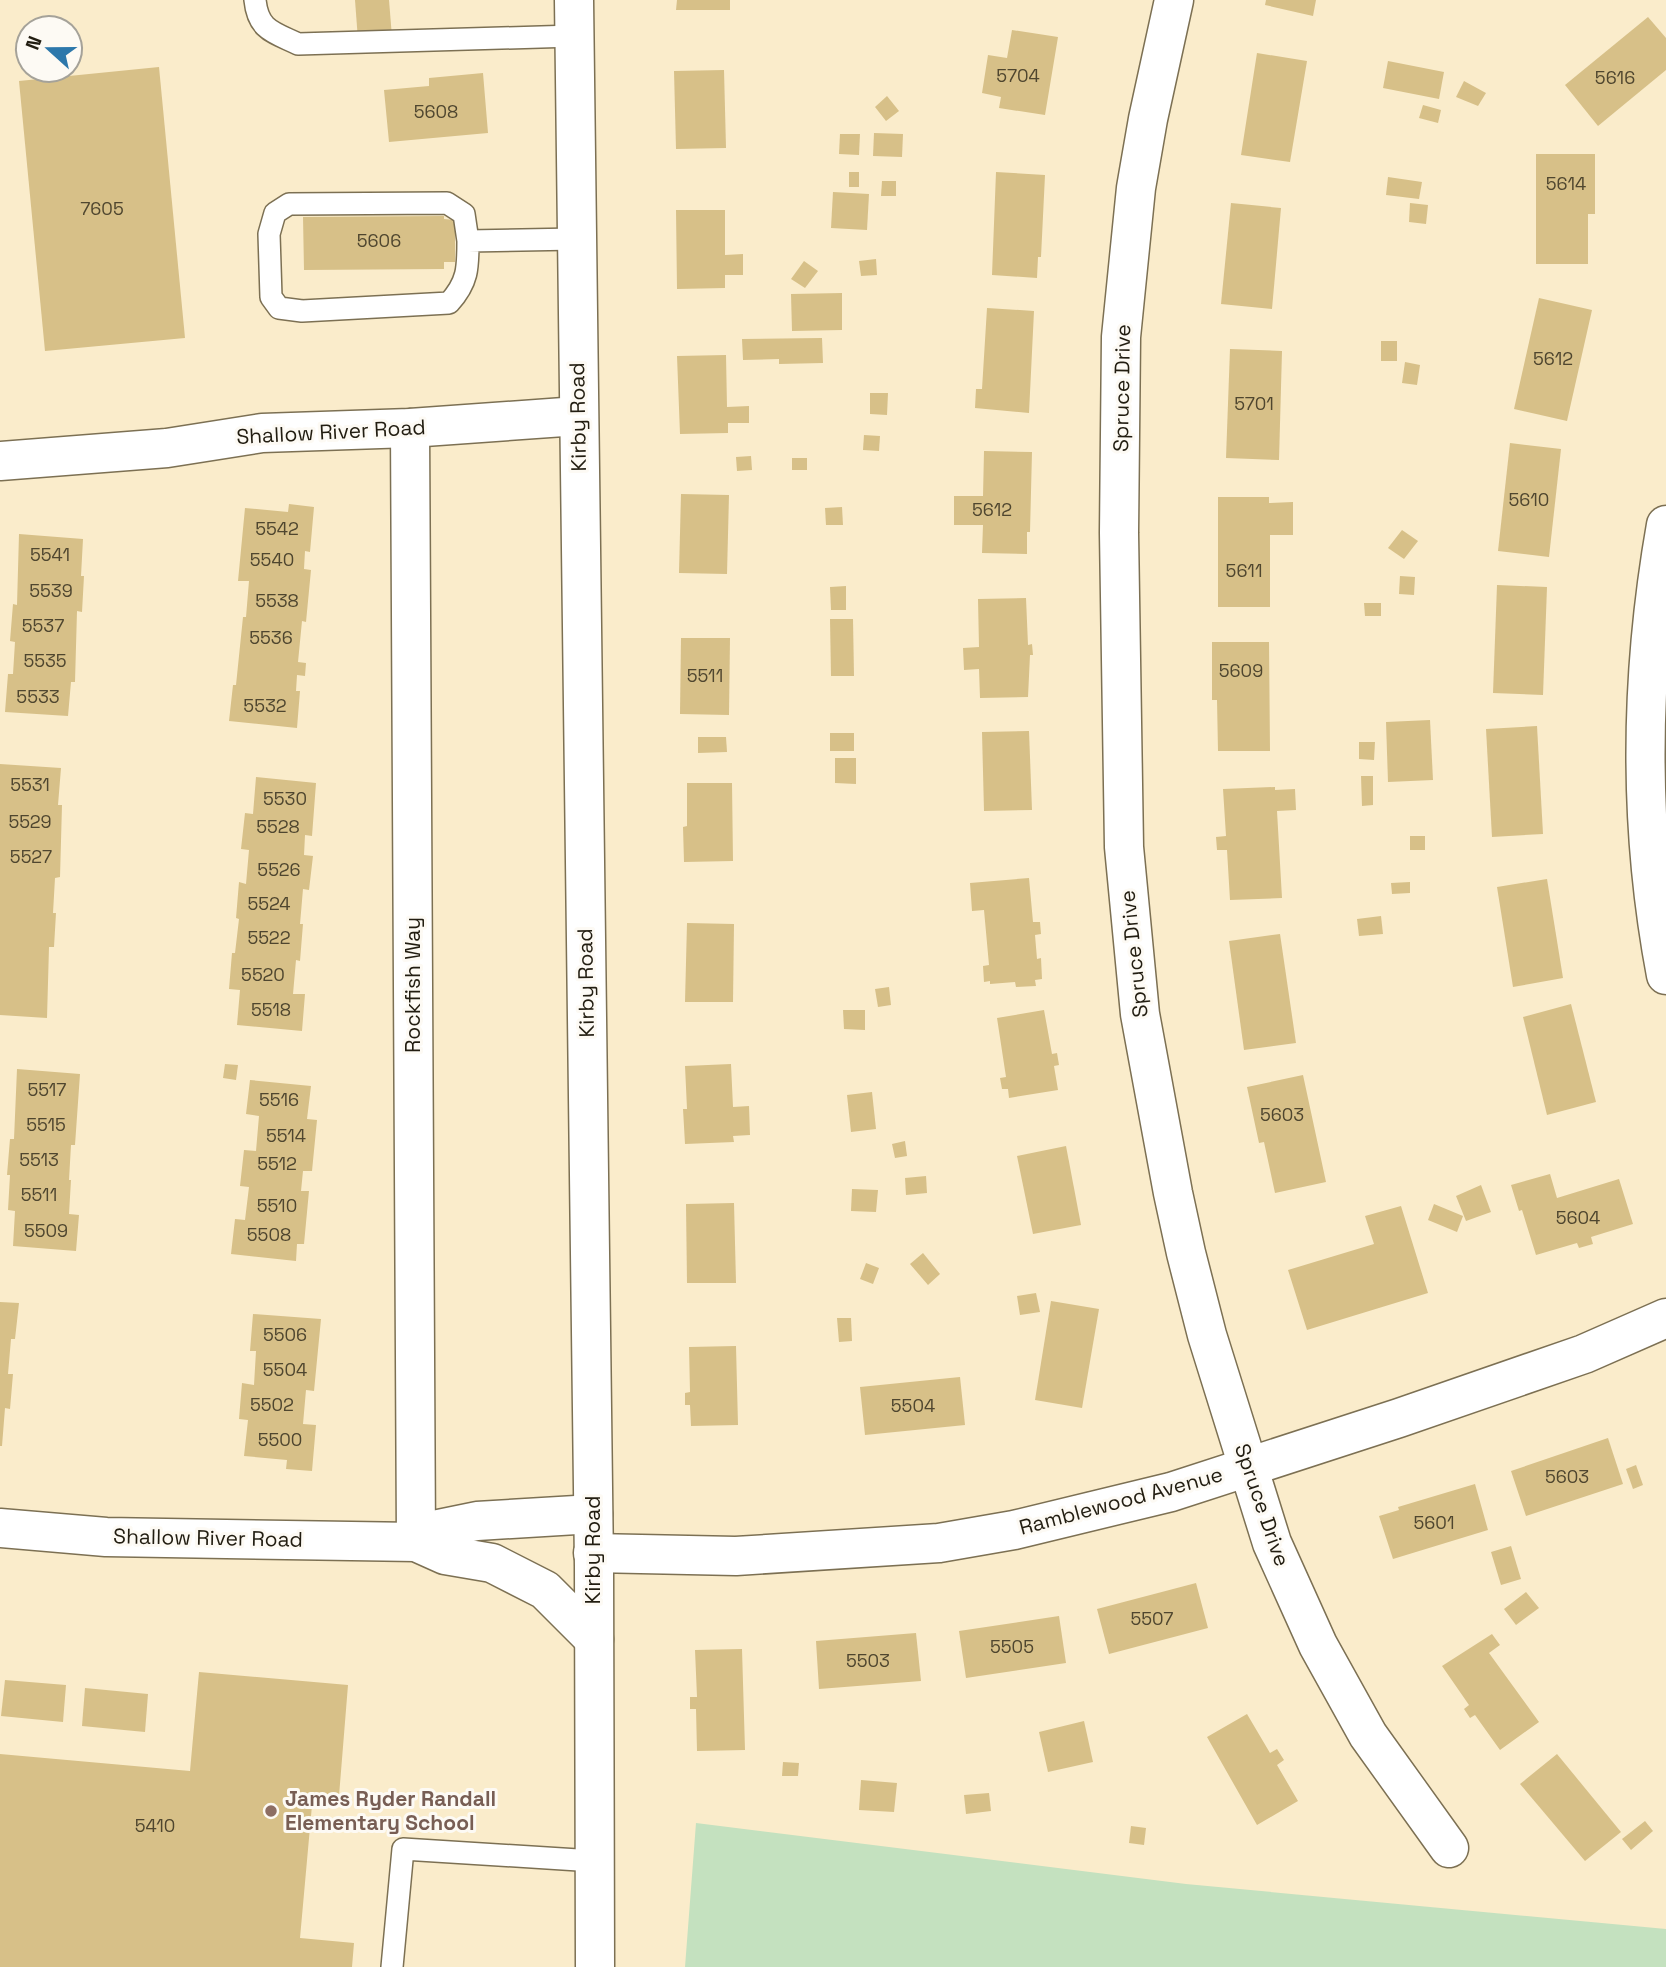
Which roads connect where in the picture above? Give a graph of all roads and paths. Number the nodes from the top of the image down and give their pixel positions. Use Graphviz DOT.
graph roads {
  1 [pos="255,0"];
  2 [pos="1174,0"];
  3 [pos="574,18"];
  4 [pos="576,239"];
  5 [pos="468,241"];
  6 [pos="578,416"];
  7 [pos="411,428"];
  8 [pos="0,461"];
  9 [pos="1666,525"];
  10 [pos="1666,975"];
  11 [pos="1666,1318"];
  12 [pos="1248,1467"];
  13 [pos="593,1514"];
  14 [pos="0,1528"];
  15 [pos="415,1542"];
  16 [pos="593,1553"];
  17 [pos="594,1639"];
  18 [pos="1449,1848"];
  19 [pos="594,1861"];
  20 [pos="392,1967"];
  21 [pos="595,1967"];
  1 -- 3 [label="lane"];
  2 -- 12 [label="street, Spruce Drive"];
  3 -- 4 [label="street, Kirby Road"];
  4 -- 5 [label="lane"];
  4 -- 6 [label="street, Kirby Road"];
  5 -- 5 [label="lane"];
  6 -- 7 [label="street, Shallow River Road"];
  6 -- 13 [label="street, Kirby Road"];
  7 -- 8 [label="street, Shallow River Road"];
  7 -- 15 [label="street, Rockfish Way"];
  9 -- 10 [label="street"];
  11 -- 12 [label="street, Ramblewood Avenue"];
  12 -- 16 [label="street, Ramblewood Avenue"];
  12 -- 18 [label="street, Spruce Drive"];
  13 -- 15 [label="street, Shallow River Road"];
  13 -- 16 [label="street, Kirby Road"];
  14 -- 15 [label="street, Shallow River Road"];
  15 -- 17 [label="street, Shallow River Road"];
  16 -- 17 [label="street, Kirby Road"];
  17 -- 19 [label="street, Kirby Road"];
  19 -- 20 [label="lane"];
  19 -- 21 [label="street, Kirby Road"];
}
